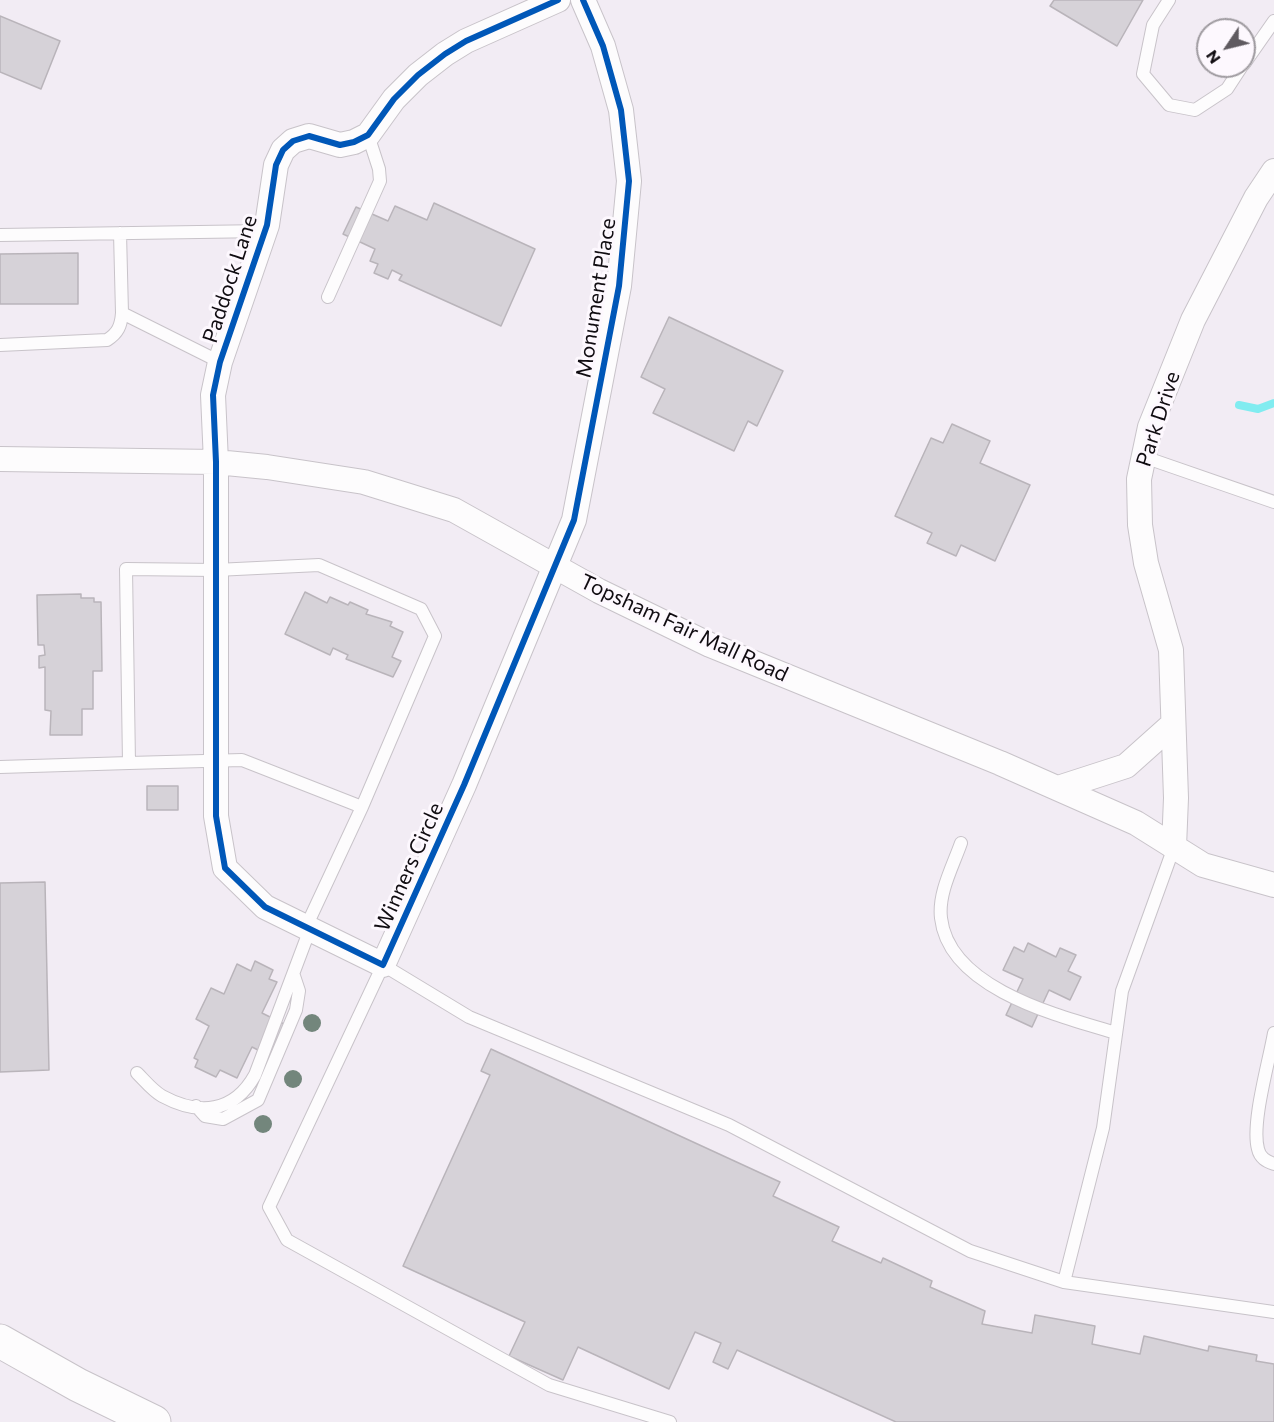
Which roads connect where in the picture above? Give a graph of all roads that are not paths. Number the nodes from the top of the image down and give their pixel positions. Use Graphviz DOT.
graph roads {
  1 [pos="558,0"];
  2 [pos="583,0"];
  3 [pos="1169,0"];
  4 [pos="1274,21"];
  5 [pos="1256,47"];
  6 [pos="1234,78"];
  7 [pos="368,135"];
  8 [pos="1274,171"];
  9 [pos="265,231"];
  10 [pos="120,233"];
  11 [pos="0,235"];
  12 [pos="328,297"];
  13 [pos="122,313"];
  14 [pos="0,345"];
  15 [pos="220,362"];
  16 [pos="1144,458"];
  17 [pos="0,459"];
  18 [pos="216,462"];
  19 [pos="1274,502"];
  20 [pos="556,568"];
  21 [pos="216,570"];
  22 [pos="1173,724"];
  23 [pos="216,762"];
  24 [pos="129,763"];
  25 [pos="0,766"];
  26 [pos="1058,788"];
  27 [pos="362,807"];
  28 [pos="961,843"];
  29 [pos="1174,847"];
  30 [pos="1274,885"];
  31 [pos="308,928"];
  32 [pos="383,965"];
  33 [pos="1116,1033"];
  34 [pos="1274,1033"];
  35 [pos="137,1073"];
  36 [pos="1274,1164"];
  37 [pos="1064,1282"];
  38 [pos="1274,1312"];
  39 [pos="0,1341"];
  40 [pos="154,1422"];
  41 [pos="670,1422"];
  1 -- 7 [label="street"];
  2 -- 20 [label="street, Monument Place"];
  3 -- 6 [label="lane"];
  4 -- 5 [label="lane"];
  7 -- 9 [label="street, Paddock Lane"];
  7 -- 12 [label="lane"];
  8 -- 16 [label="street, Park Drive"];
  9 -- 10 [label="lane"];
  9 -- 15 [label="street, Paddock Lane"];
  10 -- 11 [label="lane"];
  10 -- 13 [label="lane"];
  13 -- 14 [label="lane"];
  13 -- 15 [label="lane"];
  15 -- 18 [label="street, Paddock Lane"];
  16 -- 19 [label="lane"];
  16 -- 22 [label="street, Park Drive"];
  17 -- 18 [label="street, Topsham Fair Mall Road"];
  18 -- 20 [label="street, Topsham Fair Mall Road"];
  18 -- 21 [label="street, Winners Circle"];
  20 -- 26 [label="street, Topsham Fair Mall Road"];
  20 -- 32 [label="street, Winners Circle"];
  21 -- 23 [label="street, Winners Circle"];
  21 -- 24 [label="lane"];
  21 -- 27 [label="lane"];
  22 -- 26 [label="street"];
  22 -- 29 [label="street, Park Drive"];
  23 -- 24 [label="lane"];
  23 -- 27 [label="lane"];
  23 -- 31 [label="street, Winners Circle"];
  24 -- 25 [label="lane"];
  26 -- 29 [label="street, Topsham Fair Mall Road"];
  27 -- 31 [label="lane"];
  28 -- 33 [label="lane"];
  29 -- 30 [label="street, Topsham Fair Mall Road"];
  29 -- 33 [label="lane"];
  31 -- 32 [label="street, Winners Circle"];
  31 -- 35 [label="lane"];
  32 -- 37 [label="lane"];
  32 -- 41 [label="lane"];
  33 -- 37 [label="lane"];
  34 -- 36 [label="lane"];
  37 -- 38 [label="lane"];
  39 -- 40 [label="highway"];
}
